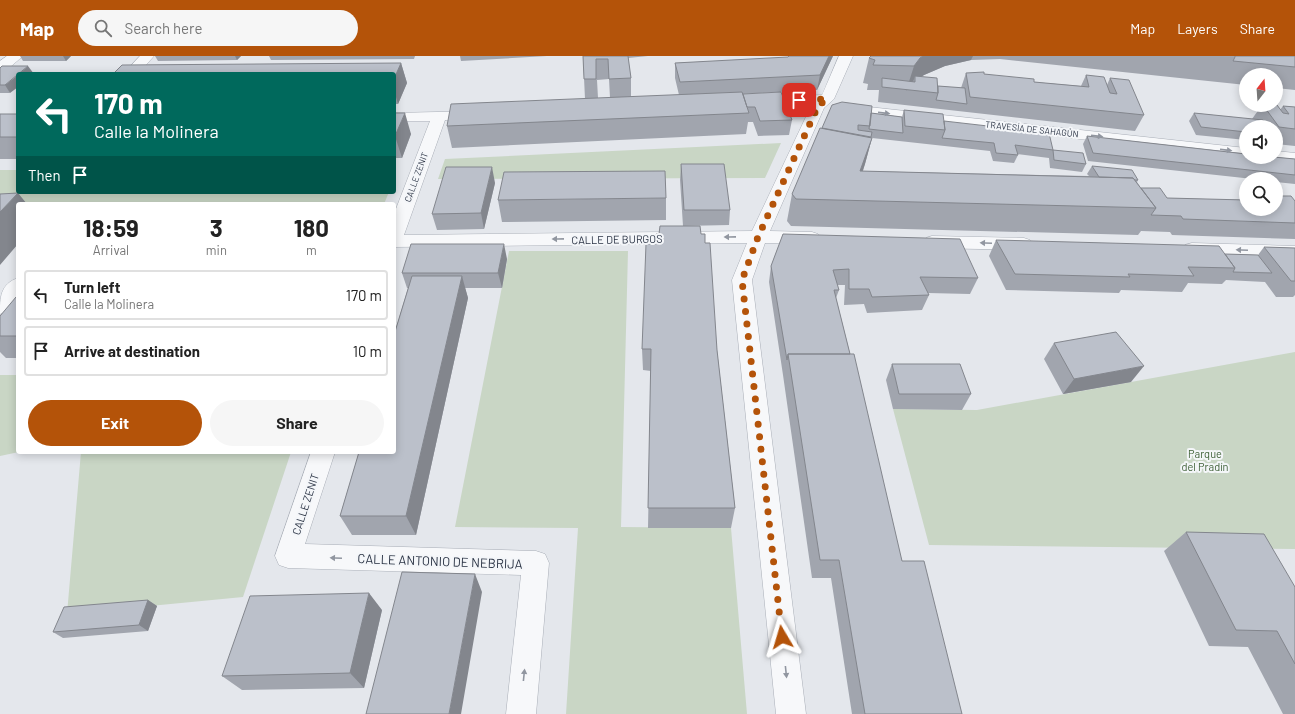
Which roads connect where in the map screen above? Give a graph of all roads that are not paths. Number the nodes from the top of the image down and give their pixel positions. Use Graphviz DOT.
graph roads {
  1 [pos="16,56"];
  2 [pos="147,56"];
  3 [pos="861,56"];
  4 [pos="844,61"];
  5 [pos="4,65"];
  6 [pos="132,72"];
  7 [pos="823,102"];
  8 [pos="739,103"];
  9 [pos="494,114"];
  10 [pos="439,116"];
  11 [pos="396,117"];
  12 [pos="1239,152"];
  13 [pos="1283,157"];
  14 [pos="1295,158"];
  15 [pos="396,232"];
  16 [pos="758,237"];
  17 [pos="827,239"];
  18 [pos="914,241"];
  19 [pos="396,242"];
  20 [pos="1041,245"];
  21 [pos="1176,248"];
  22 [pos="1295,252"];
  23 [pos="16,290"];
  24 [pos="0,307"];
  25 [pos="322,454"];
  26 [pos="288,556"];
  27 [pos="521,714"];
  28 [pos="791,714"];
  1 -- 5 [label="street"];
  2 -- 6 [label="street"];
  3 -- 4 [label="street"];
  4 -- 7 [label="street"];
  7 -- 8 [label="street, TRAVESÍA DE SAHAGÚN"];
  7 -- 12 [label="street, TRAVESÍA DE SAHAGÚN, one-way"];
  7 -- 16 [label="street"];
  9 -- 10 [label="street"];
  10 -- 11 [label="street"];
  10 -- 15 [label="street, CALLE ZENIT"];
  13 -- 14 [label="street"];
  16 -- 17 [label="street, CALLE DE BURGOS"];
  16 -- 19 [label="street, CALLE DE BURGOS, one-way"];
  16 -- 28 [label="street, one-way"];
  20 -- 18 [label="street, one-way"];
  22 -- 21 [label="street, one-way"];
  23 -- 24 [label="street"];
  25 -- 26 [label="street, CALLE ZENIT"];
  27 -- 26 [label="street, CALLE ANTONIO DE NEBRIJA, one-way"];
}
